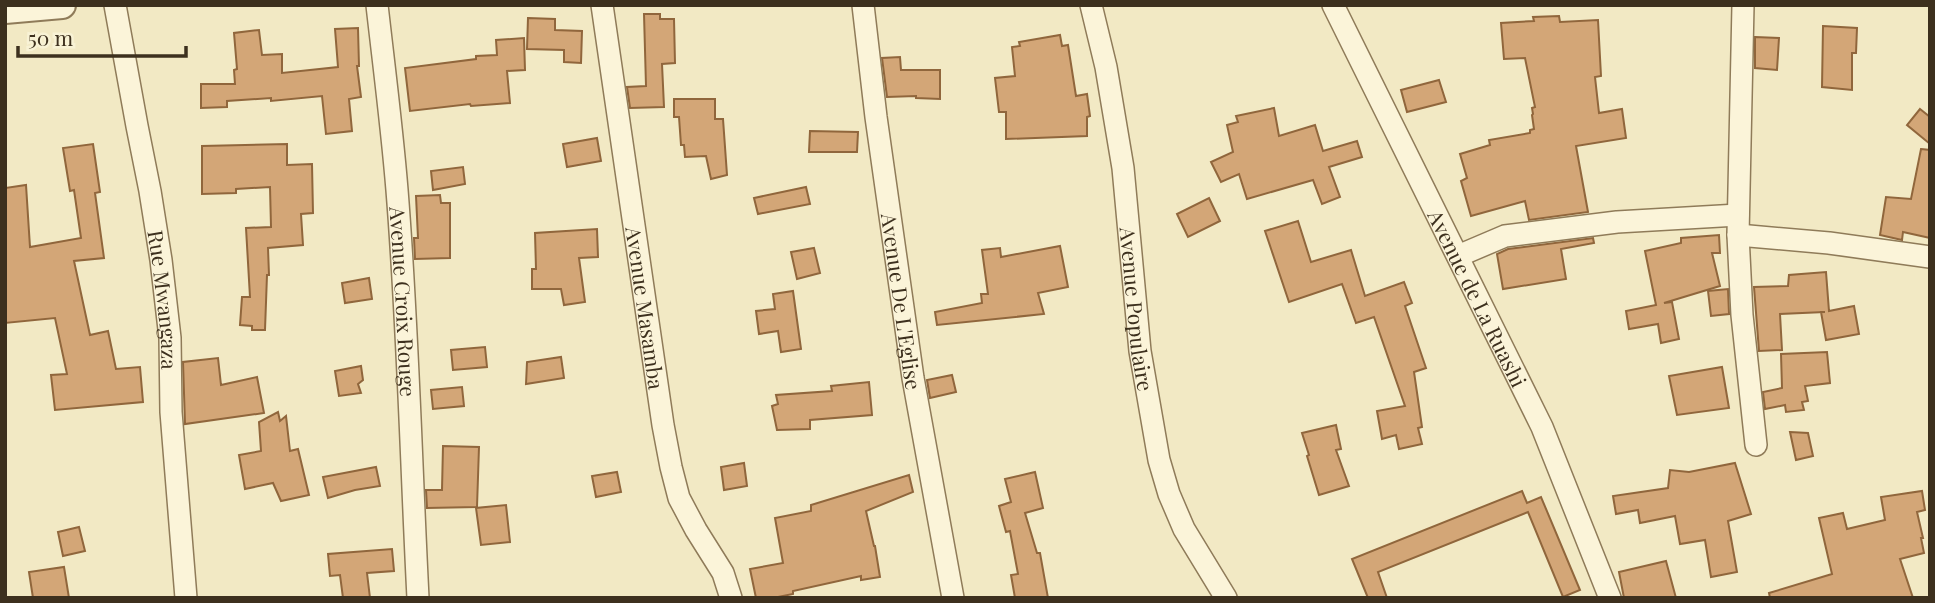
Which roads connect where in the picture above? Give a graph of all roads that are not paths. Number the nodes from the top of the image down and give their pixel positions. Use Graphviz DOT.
graph roads {
  1 [pos="62,5"];
  2 [pos="115,5"];
  3 [pos="377,5"];
  4 [pos="601,5"];
  5 [pos="863,5"];
  6 [pos="1091,5"];
  7 [pos="1333,5"];
  8 [pos="1743,5"];
  9 [pos="5,10"];
  10 [pos="1738,225"];
  11 [pos="1458,256"];
  12 [pos="1930,257"];
  13 [pos="1756,445"];
  14 [pos="186,598"];
  15 [pos="418,598"];
  16 [pos="731,598"];
  17 [pos="953,598"];
  18 [pos="1226,598"];
  19 [pos="1610,598"];
  1 -- 9 [label="street"];
  2 -- 14 [label="street, Rue Mwangaza"];
  3 -- 15 [label="street, Avenue Croix Rouge"];
  4 -- 16 [label="street, Avenue Masamba"];
  5 -- 17 [label="street, Avenue De L'Eglise"];
  6 -- 18 [label="street, Avenue Populaire"];
  7 -- 11 [label="street, Avenue de La Ruashi"];
  8 -- 10 [label="street"];
  10 -- 11 [label="street"];
  10 -- 12 [label="street"];
  10 -- 13 [label="street"];
  11 -- 19 [label="street, Avenue de La Ruashi"];
}
